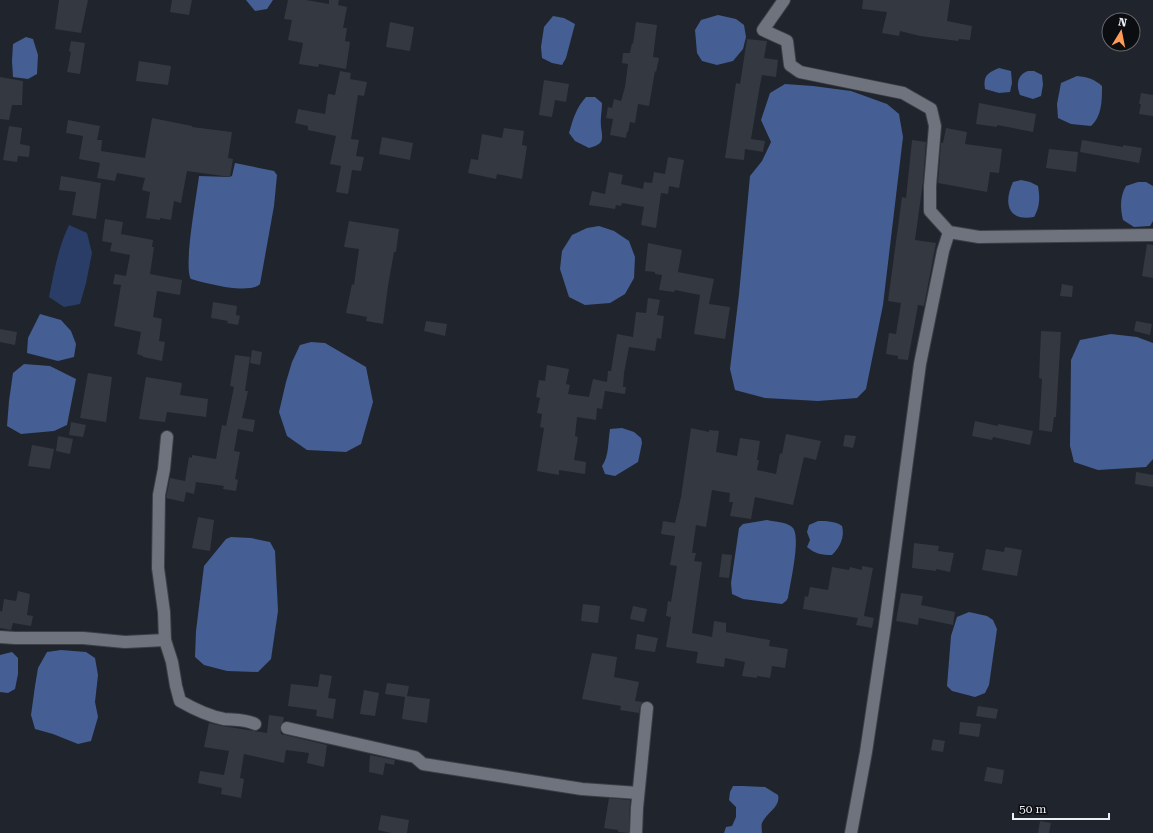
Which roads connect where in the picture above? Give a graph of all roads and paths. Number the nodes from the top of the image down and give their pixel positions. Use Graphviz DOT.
graph roads {
  1 [pos="784,0"];
  2 [pos="949,232"];
  3 [pos="1153,235"];
  4 [pos="167,437"];
  5 [pos="0,636"];
  6 [pos="164,640"];
  7 [pos="647,708"];
  8 [pos="255,724"];
  9 [pos="287,728"];
  10 [pos="638,793"];
  11 [pos="636,833"];
  12 [pos="851,833"];
  1 -- 2 [label="street"];
  2 -- 3 [label="street"];
  2 -- 12 [label="street"];
  4 -- 6 [label="street"];
  5 -- 6 [label="street"];
  6 -- 8 [label="street"];
  7 -- 10 [label="street"];
  9 -- 10 [label="street"];
  10 -- 11 [label="street"];
}
